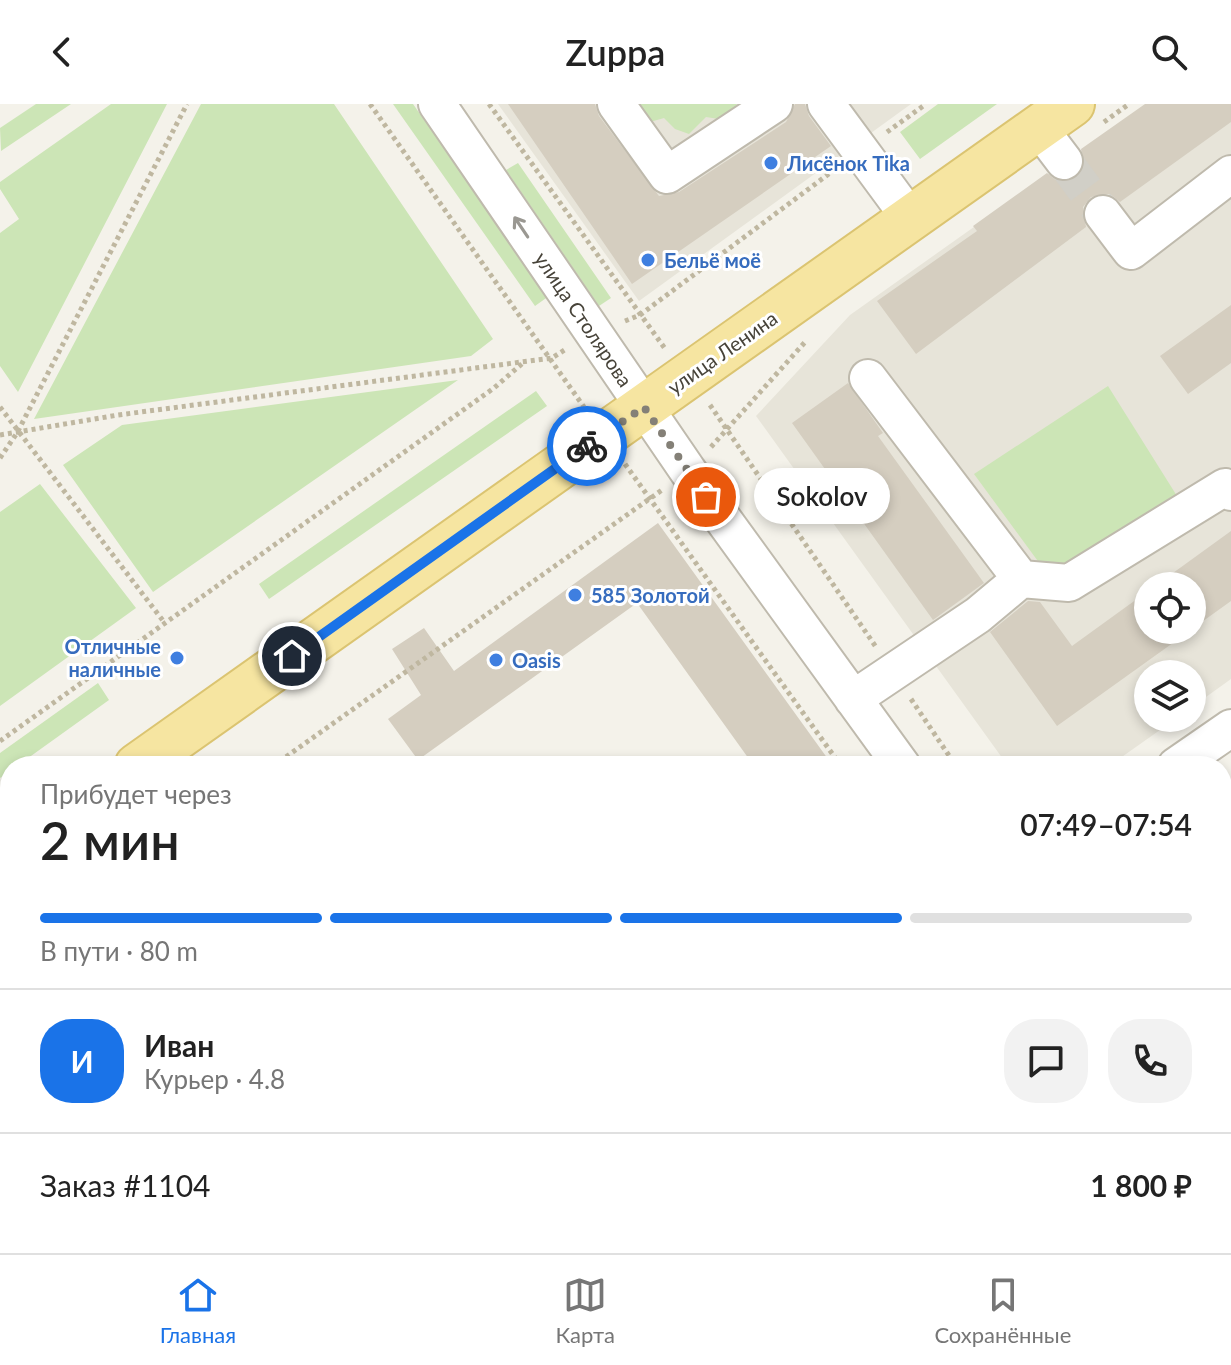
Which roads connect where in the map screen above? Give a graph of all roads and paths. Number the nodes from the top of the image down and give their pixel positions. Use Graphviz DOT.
graph roads {
  1 [pos="187,104"];
  2 [pos="437,104"];
  3 [pos="489,104"];
  4 [pos="616,104"];
  5 [pos="774,104"];
  6 [pos="826,104"];
  7 [pos="852,104"];
  8 [pos="926,104"];
  9 [pos="1058,131"];
  10 [pos="869,145"];
  11 [pos="1231,174"];
  12 [pos="917,213"];
  13 [pos="1103,214"];
  14 [pos="640,315"];
  15 [pos="593,332"];
  16 [pos="525,361"];
  17 [pos="687,377"];
  18 [pos="868,378"];
  19 [pos="0,407"];
  20 [pos="644,407"];
  21 [pos="17,433"];
  22 [pos="0,435"];
  23 [pos="0,458"];
  24 [pos="1231,492"];
  25 [pos="1021,579"];
  26 [pos="164,622"];
  27 [pos="892,670"];
  28 [pos="853,699"];
  29 [pos="1231,728"];
  30 [pos="0,741"];
  31 [pos="151,756"];
  32 [pos="895,756"];
  33 [pos="949,756"];
  34 [pos="1190,756"];
  1 -- 21 [label="path"];
  15 -- 2 [label="street, улица Столярова, one-way"];
  3 -- 14 [label="path"];
  4 -- 5 [label="street"];
  6 -- 10 [label="street"];
  7 -- 10 [label="street"];
  8 -- 10 [label="path"];
  9 -- 12 [label="main road, улица Ленина"];
  10 -- 12 [label="street"];
  10 -- 14 [label="path"];
  11 -- 13 [label="street"];
  12 -- 17 [label="main road, улица Ленина"];
  14 -- 15 [label="path"];
  14 -- 17 [label="path"];
  15 -- 16 [label="path"];
  15 -- 20 [label="street, улица Столярова"];
  16 -- 21 [label="path"];
  16 -- 26 [label="path"];
  17 -- 20 [label="main road, улица Ленина"];
  17 -- 27 [label="path"];
  18 -- 25 [label="street"];
  19 -- 21 [label="path"];
  20 -- 28 [label="street, улица Столярова"];
  20 -- 31 [label="main road, улица Ленина"];
  21 -- 22 [label="path"];
  21 -- 23 [label="path"];
  21 -- 26 [label="path"];
  24 -- 25 [label="street"];
  25 -- 27 [label="street"];
  26 -- 30 [label="path"];
  27 -- 28 [label="street"];
  27 -- 33 [label="path"];
  28 -- 32 [label="street, улица Столярова"];
  29 -- 34 [label="street"];
}
